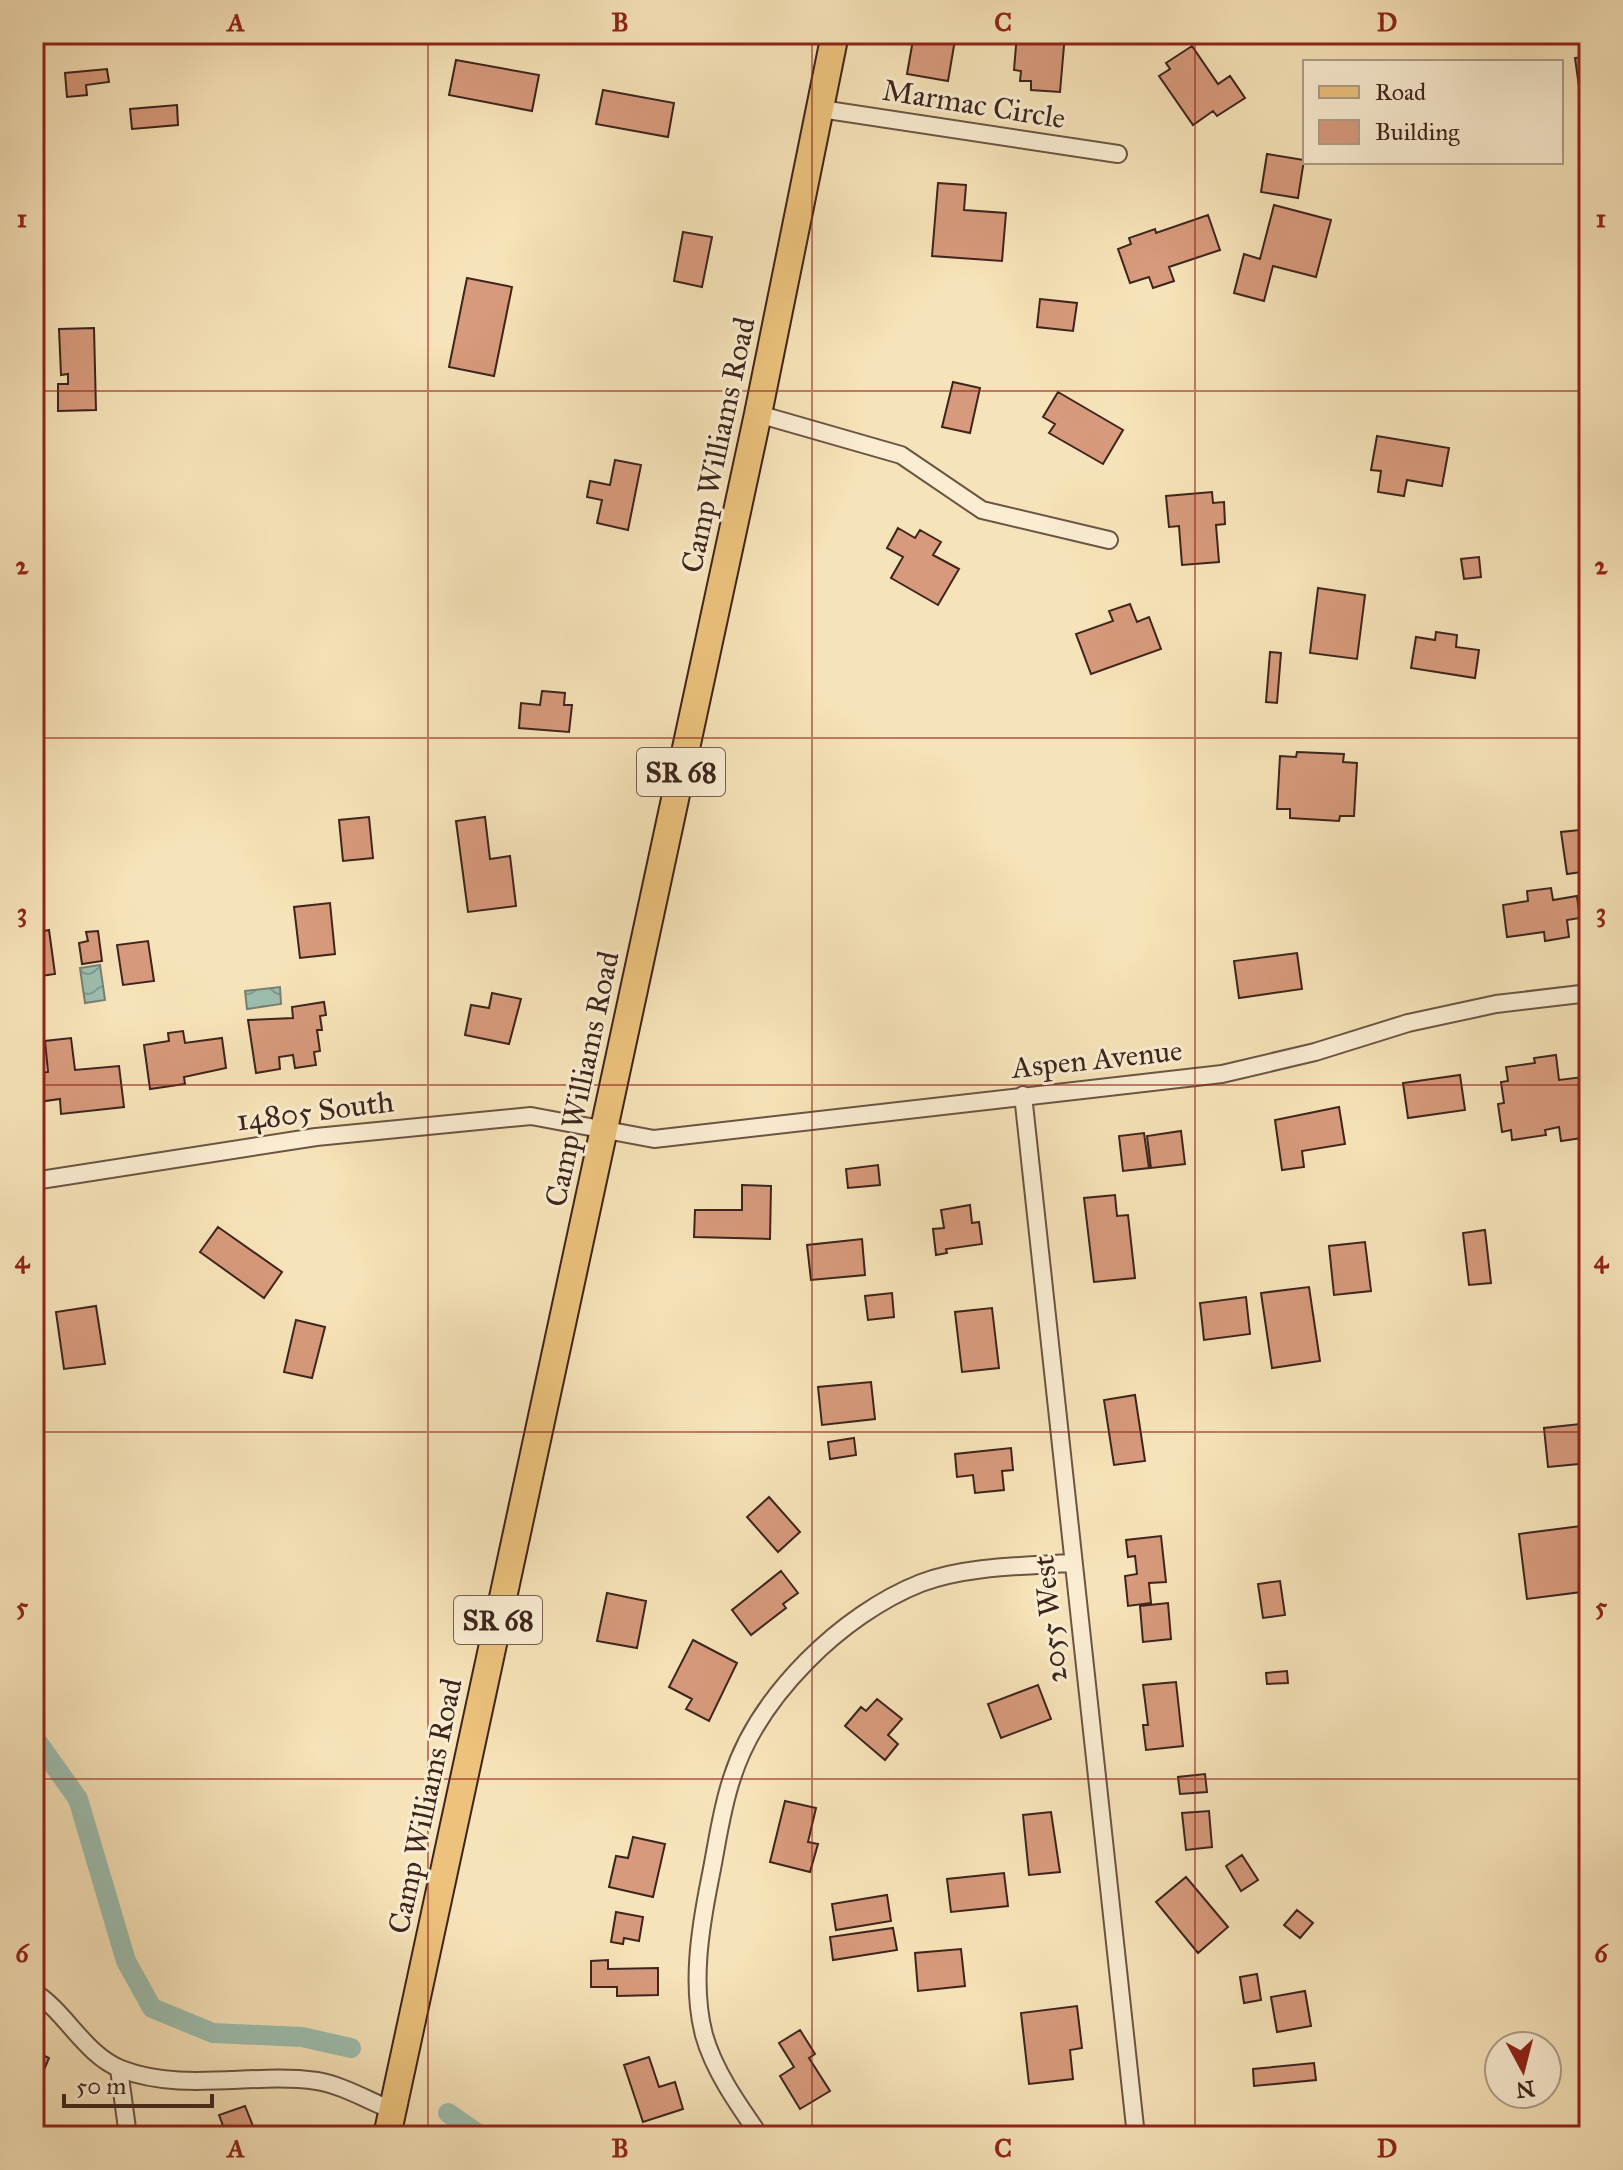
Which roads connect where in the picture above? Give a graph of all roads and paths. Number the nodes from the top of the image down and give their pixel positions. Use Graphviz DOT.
graph roads {
  1 [pos="835,34"];
  2 [pos="821,109"];
  3 [pos="1118,154"];
  4 [pos="758,414"];
  5 [pos="1109,540"];
  6 [pos="1589,993"];
  7 [pos="1023,1095"];
  8 [pos="604,1130"];
  9 [pos="34,1181"];
  10 [pos="1071,1563"];
  11 [pos="34,1992"];
  12 [pos="119,2069"];
  13 [pos="392,2110"];
  14 [pos="128,2136"];
  15 [pos="387,2136"];
  16 [pos="760,2136"];
  17 [pos="1136,2136"];
  1 -- 2 [label="main road, Camp Williams Road / SR 68"];
  2 -- 3 [label="street, Marmac Circle"];
  2 -- 4 [label="main road, Camp Williams Road / SR 68"];
  4 -- 5 [label="street"];
  4 -- 8 [label="main road, Camp Williams Road / SR 68"];
  6 -- 7 [label="street, Aspen Avenue"];
  7 -- 8 [label="street, Aspen Avenue"];
  7 -- 10 [label="street, 2055 West"];
  8 -- 9 [label="street, 14805 South"];
  8 -- 13 [label="main road, Camp Williams Road / SR 68"];
  10 -- 16 [label="street"];
  10 -- 17 [label="street, 2055 West"];
  11 -- 12 [label="street"];
  12 -- 13 [label="street"];
  12 -- 14 [label="street"];
  13 -- 15 [label="main road, Camp Williams Road / SR 68"];
}
